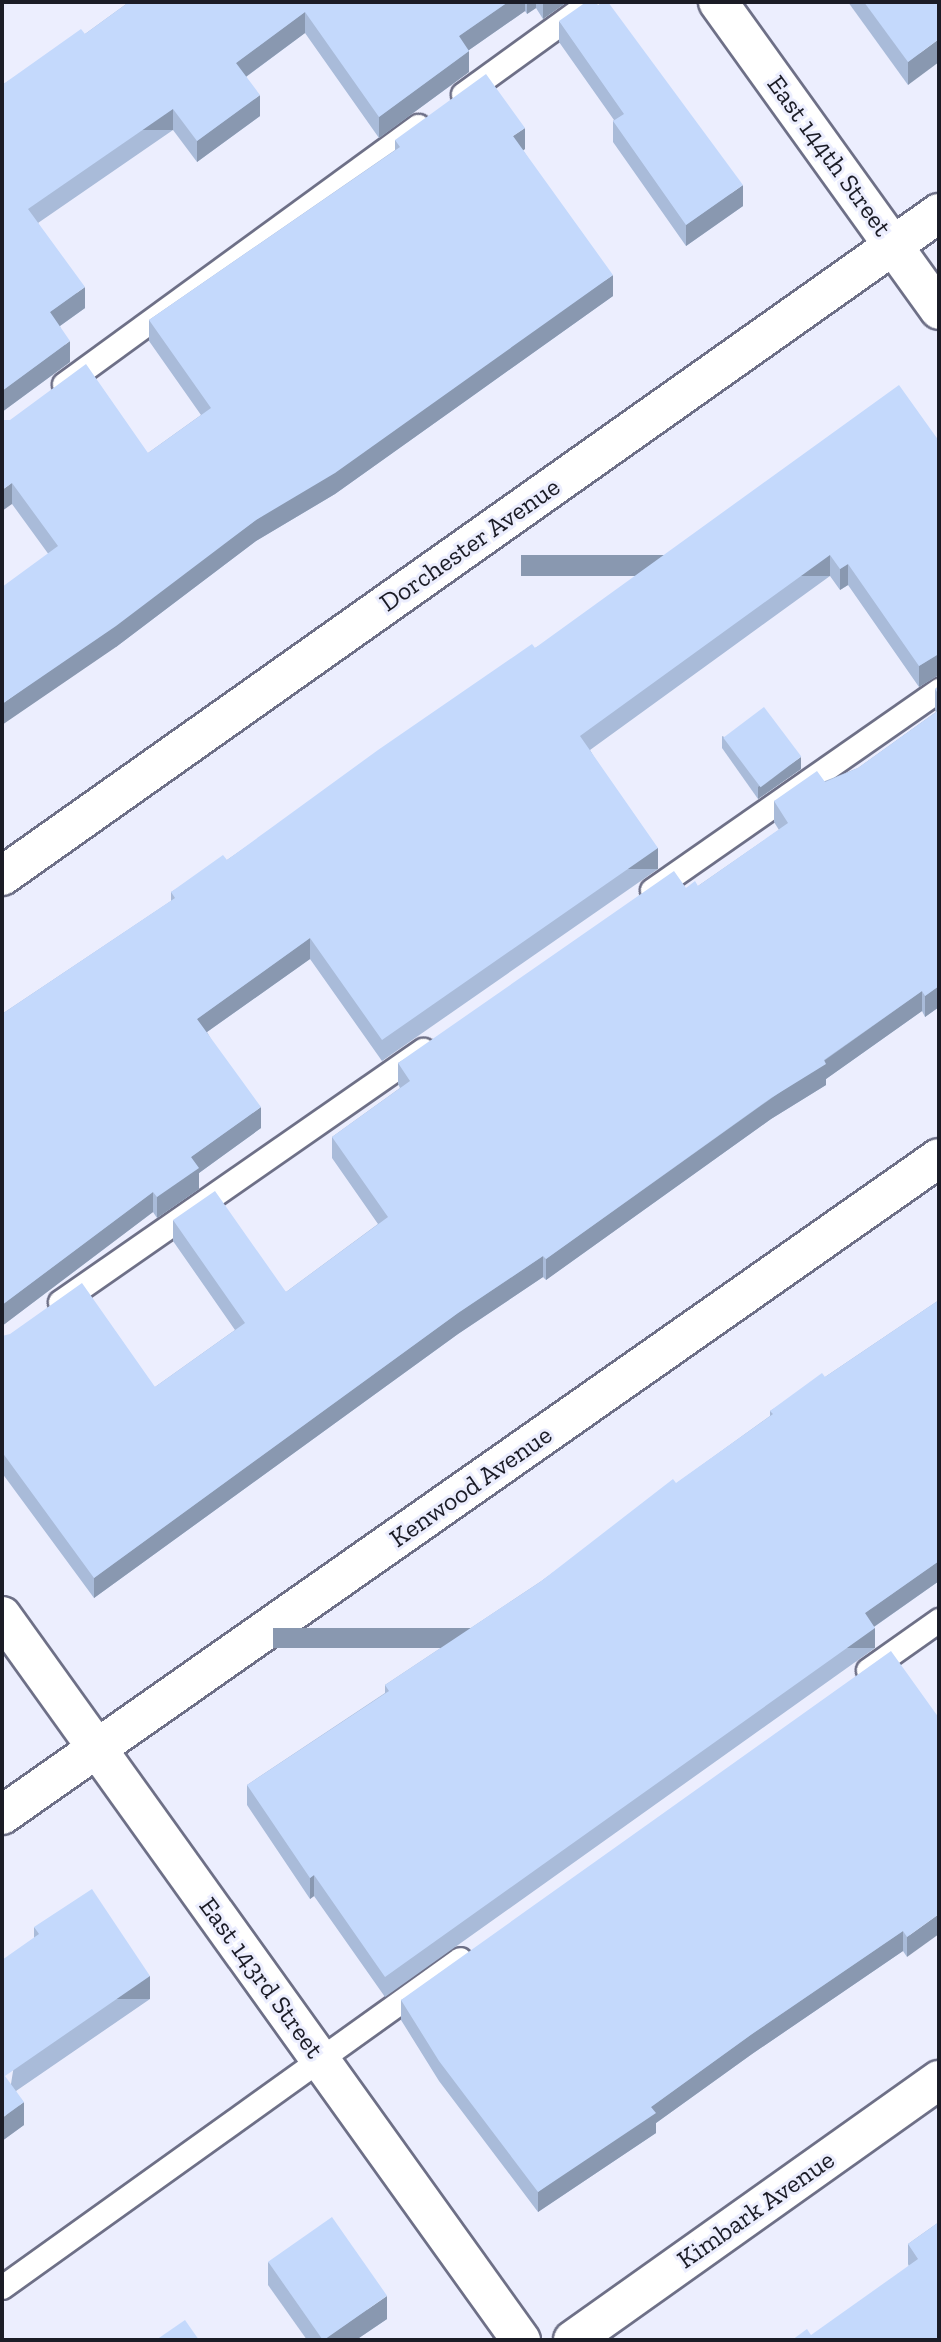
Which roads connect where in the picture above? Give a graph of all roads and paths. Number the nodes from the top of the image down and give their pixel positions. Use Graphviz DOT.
graph roads {
  1 [pos="590,2"];
  2 [pos="718,2"];
  3 [pos="939,214"];
  4 [pos="893,246"];
  5 [pos="939,310"];
  6 [pos="47,396"];
  7 [pos="939,690"];
  8 [pos="2,876"];
  9 [pos="631,905"];
  10 [pos="448,1032"];
  11 [pos="939,1158"];
  12 [pos="36,1319"];
  13 [pos="2,1616"];
  14 [pos="939,1620"];
  15 [pos="849,1684"];
  16 [pos="97,1749"];
  17 [pos="2,1815"];
  18 [pos="477,1947"];
  19 [pos="319,2058"];
  20 [pos="939,2080"];
  21 [pos="2,2287"];
  22 [pos="521,2340"];
  23 [pos="573,2340"];
  1 -- 6 [label="lane"];
  2 -- 4 [label="street, East 144th Street"];
  3 -- 4 [label="street, Dorchester Avenue"];
  4 -- 5 [label="street, East 144th Street"];
  4 -- 8 [label="street, Dorchester Avenue"];
  7 -- 9 [label="lane"];
  10 -- 12 [label="lane"];
  11 -- 16 [label="street, Kenwood Avenue"];
  13 -- 16 [label="street, East 143rd Street"];
  14 -- 15 [label="lane"];
  16 -- 17 [label="street, Kenwood Avenue"];
  16 -- 19 [label="street, East 143rd Street"];
  18 -- 19 [label="lane"];
  19 -- 21 [label="lane"];
  19 -- 22 [label="street, East 143rd Street"];
  20 -- 23 [label="street, Kimbark Avenue"];
}
